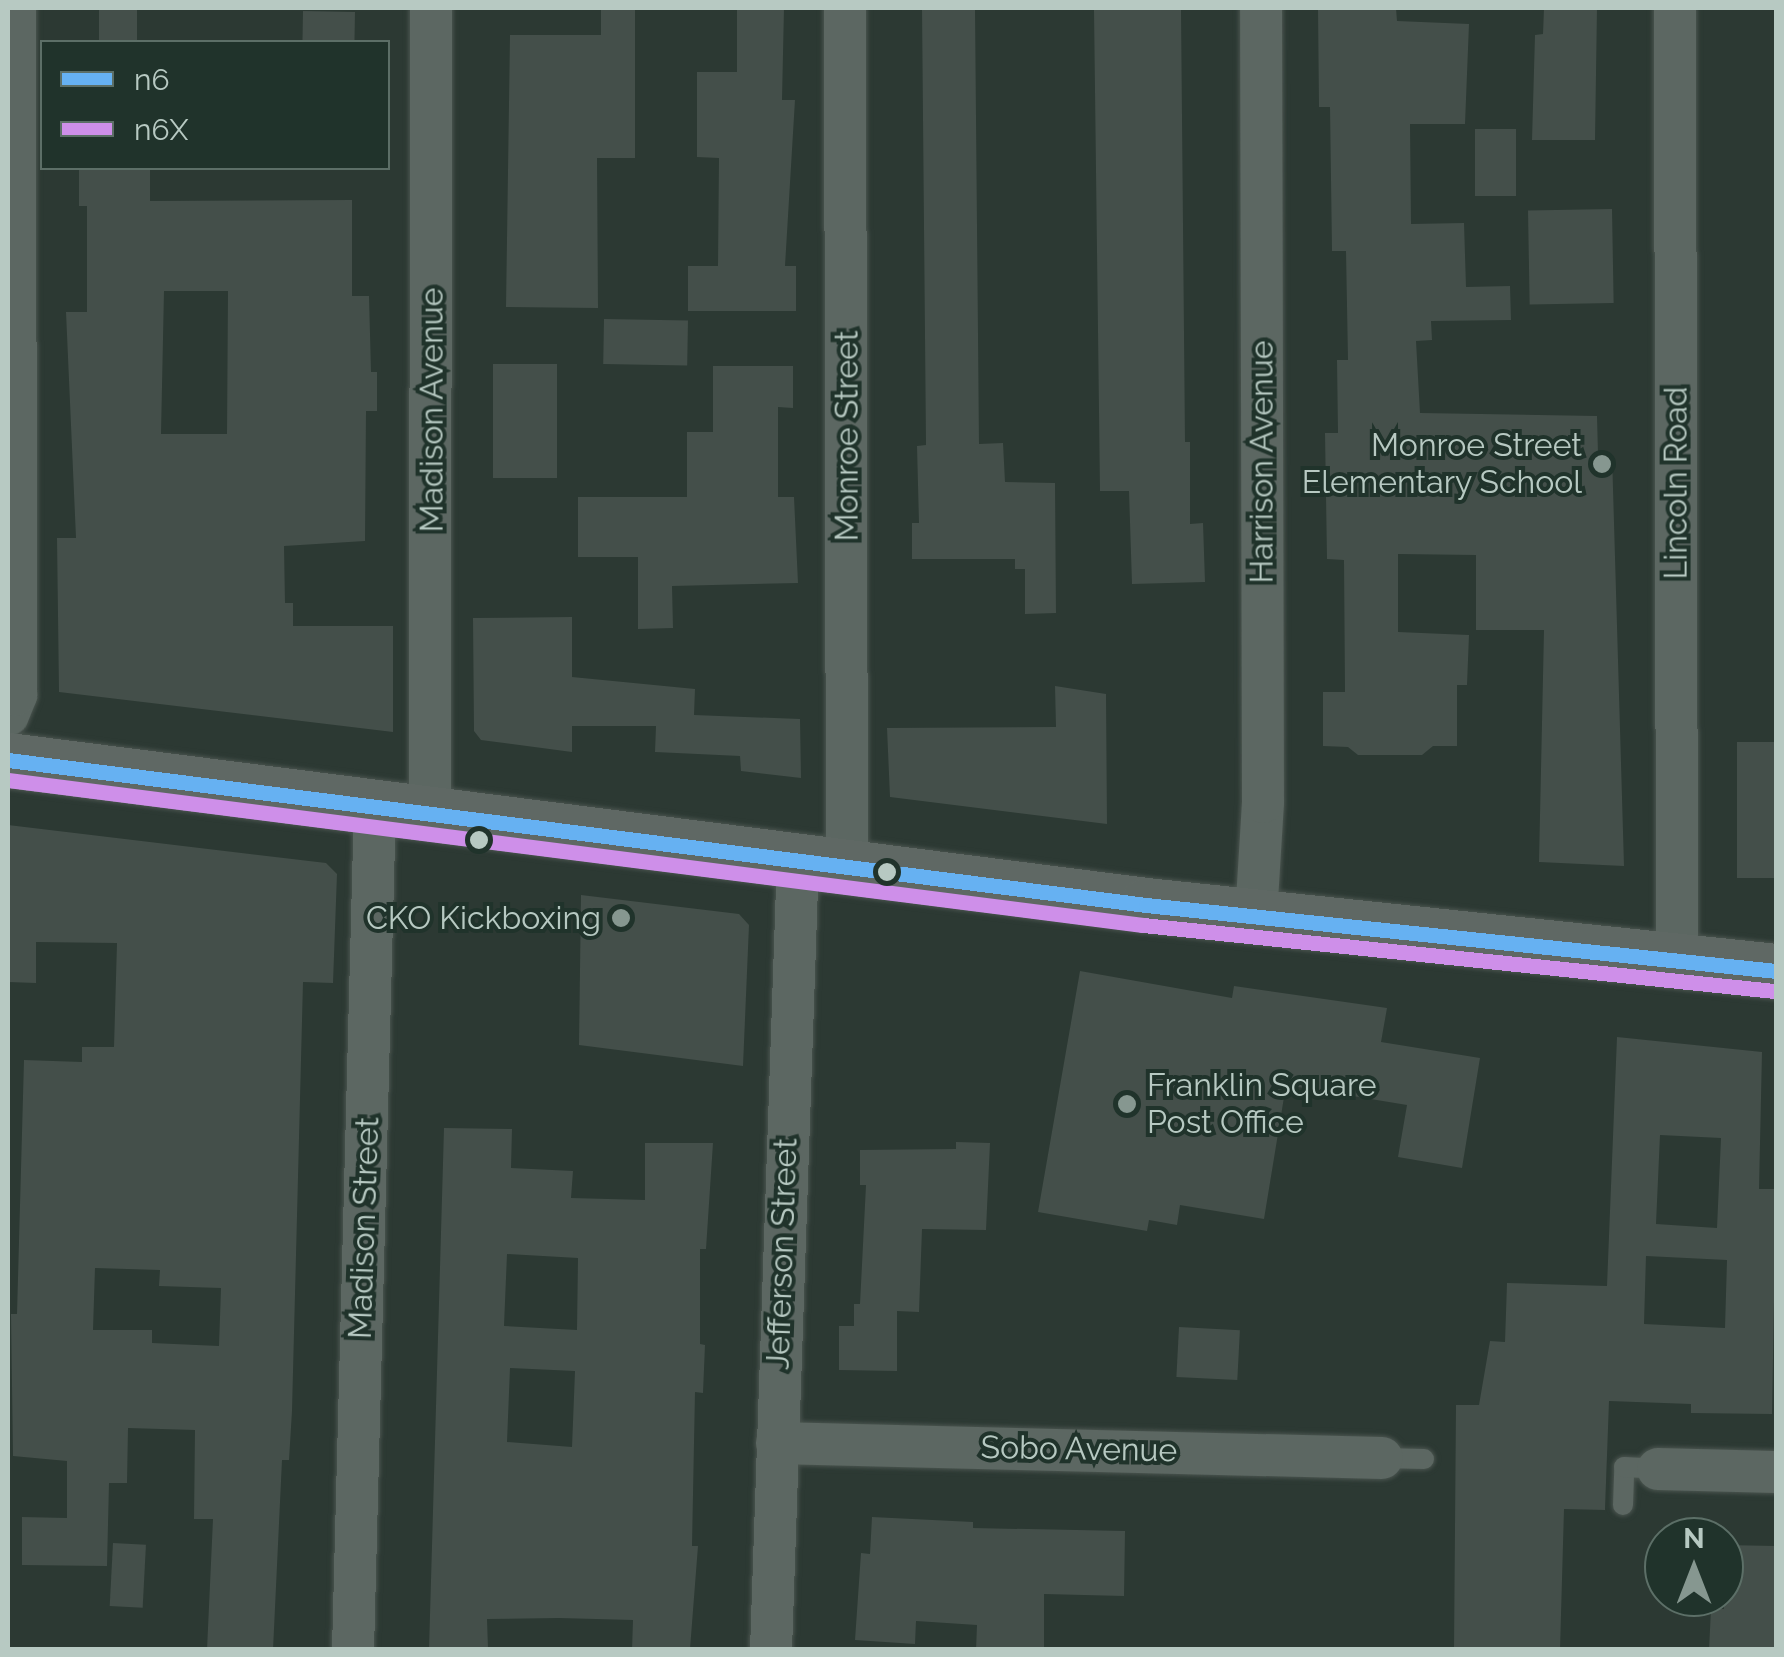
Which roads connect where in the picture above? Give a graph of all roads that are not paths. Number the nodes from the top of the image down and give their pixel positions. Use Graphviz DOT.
graph roads {
  1 [pos="16,8"];
  2 [pos="431,8"];
  3 [pos="845,8"];
  4 [pos="1261,8"];
  5 [pos="1675,8"];
  6 [pos="8,714"];
  7 [pos="8,760"];
  8 [pos="375,806"];
  9 [pos="430,813"];
  10 [pos="823,862"];
  11 [pos="1256,917"];
  12 [pos="1677,959"];
  13 [pos="1776,971"];
  14 [pos="776,1444"];
  15 [pos="1382,1458"];
  16 [pos="1424,1459"];
  17 [pos="1658,1469"];
  18 [pos="1776,1472"];
  19 [pos="1622,1505"];
  20 [pos="353,1650"];
  21 [pos="771,1650"];
  1 -- 6 [label="street"];
  2 -- 9 [label="street, Madison Avenue"];
  3 -- 10 [label="street, Monroe Street"];
  4 -- 11 [label="street, Harrison Avenue"];
  5 -- 12 [label="street, Lincoln Road"];
  7 -- 8 [label="main road"];
  8 -- 9 [label="main road"];
  8 -- 20 [label="street, Madison Street"];
  9 -- 10 [label="main road"];
  10 -- 11 [label="main road"];
  10 -- 14 [label="street, Jefferson Street"];
  11 -- 12 [label="main road"];
  12 -- 13 [label="main road"];
  14 -- 15 [label="street, Sobo Avenue"];
  14 -- 21 [label="street, Jefferson Street"];
  15 -- 16 [label="lane"];
  17 -- 18 [label="street"];
  17 -- 19 [label="lane"];
}
